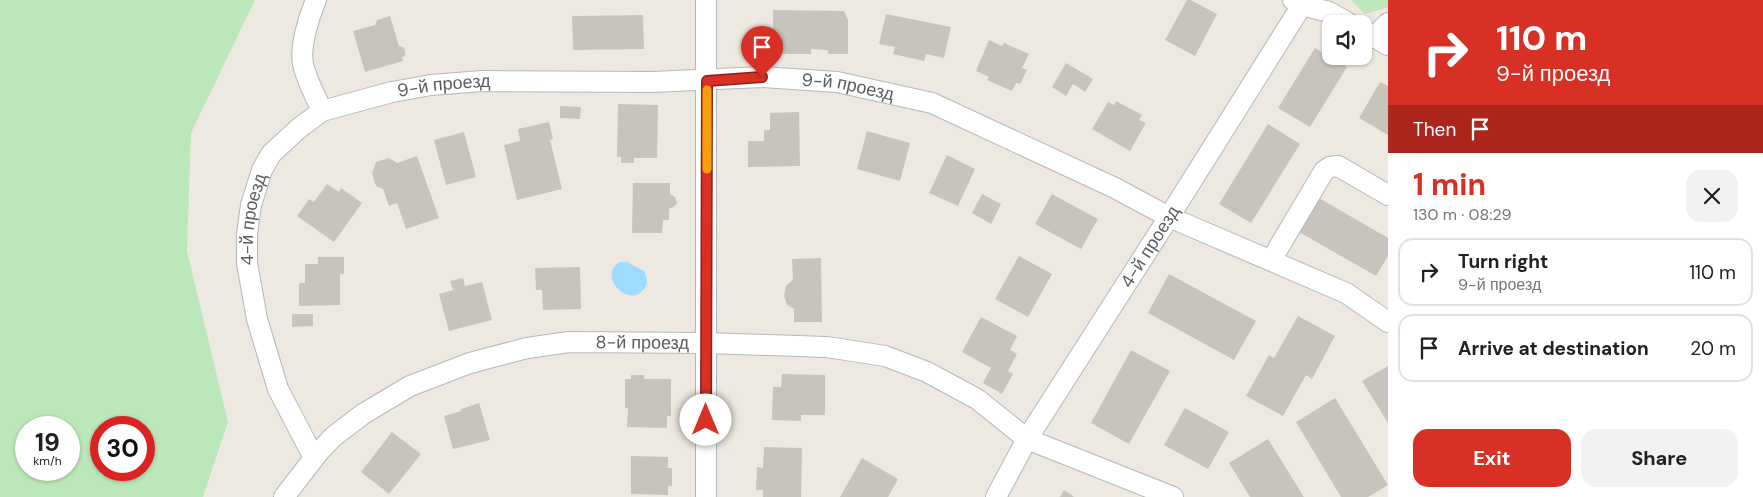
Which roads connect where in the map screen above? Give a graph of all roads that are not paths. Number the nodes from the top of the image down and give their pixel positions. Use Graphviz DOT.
graph roads {
  1 [pos="316,0"];
  2 [pos="706,0"];
  3 [pos="1301,2"];
  4 [pos="1334,15"];
  5 [pos="707,81"];
  6 [pos="322,111"];
  7 [pos="1388,196"];
  8 [pos="1169,217"];
  9 [pos="1276,252"];
  10 [pos="1388,322"];
  11 [pos="706,342"];
  12 [pos="1027,439"];
  13 [pos="314,458"];
  14 [pos="284,497"];
  15 [pos="706,497"];
  16 [pos="996,497"];
  17 [pos="1173,497"];
  1 -- 6 [label="street"];
  2 -- 5 [label="street"];
  3 -- 4 [label="street"];
  3 -- 8 [label="street, 4-й проезд"];
  5 -- 6 [label="street, 9-й проезд"];
  5 -- 8 [label="street, 9-й проезд"];
  5 -- 11 [label="street"];
  6 -- 13 [label="street, 4-й проезд"];
  7 -- 9 [label="street"];
  8 -- 10 [label="street, 9-й проезд"];
  8 -- 12 [label="street, 4-й проезд"];
  11 -- 12 [label="street, 8-й проезд"];
  11 -- 13 [label="street, 8-й проезд"];
  11 -- 15 [label="street"];
  12 -- 16 [label="street, 4-й проезд"];
  12 -- 17 [label="street, 8-й проезд"];
  13 -- 14 [label="street, 8-й проезд"];
}
